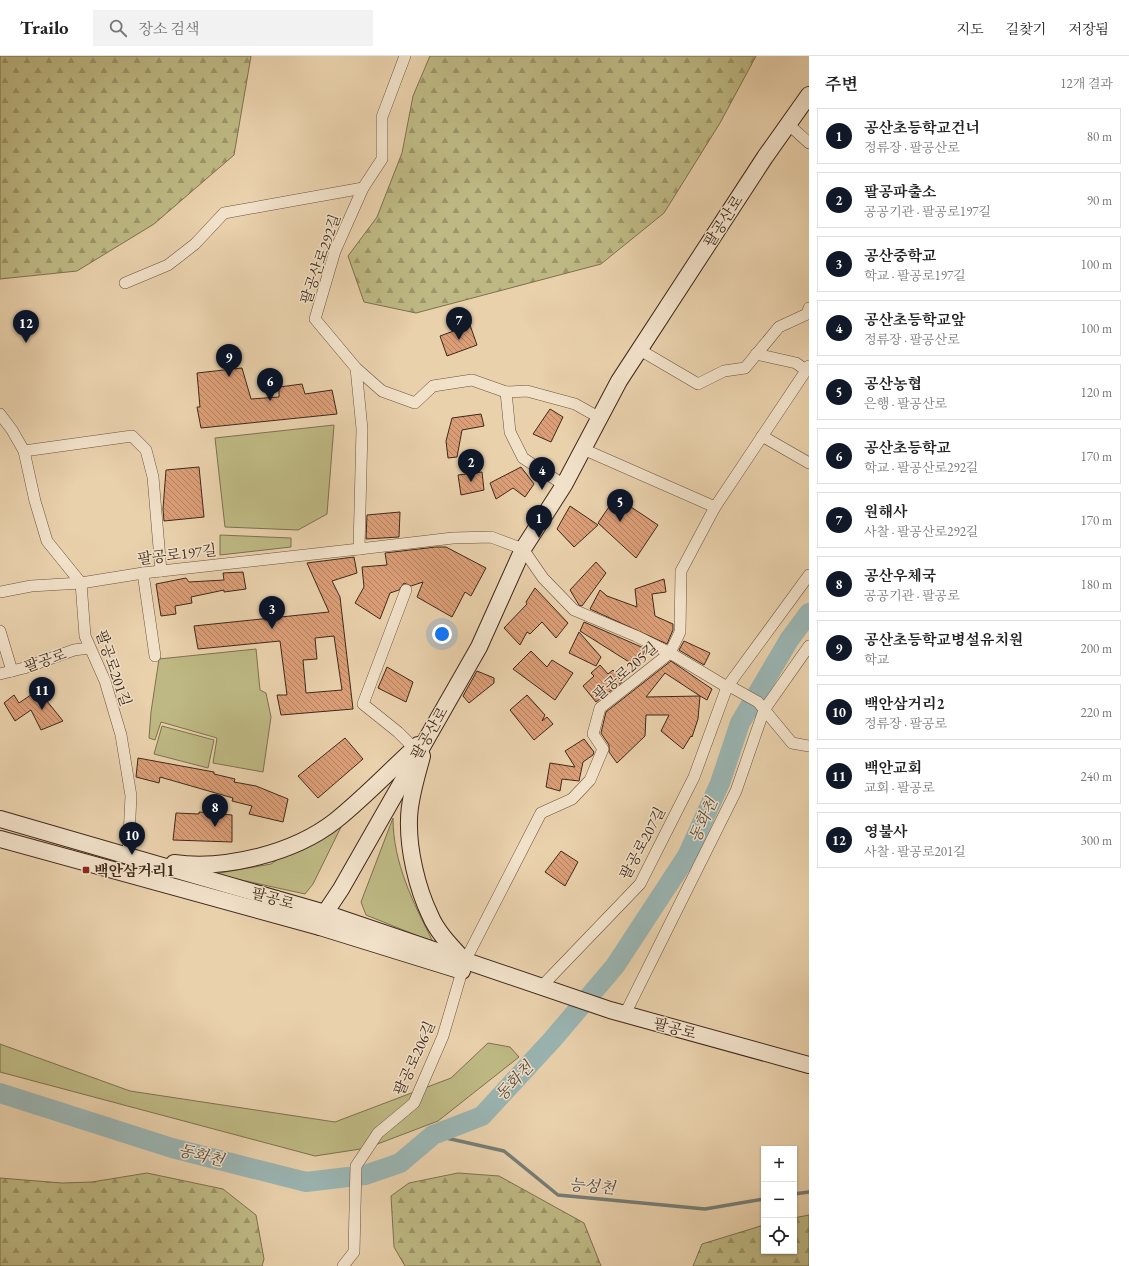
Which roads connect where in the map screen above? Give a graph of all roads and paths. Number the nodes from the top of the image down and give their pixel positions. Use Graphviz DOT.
graph roads {
  1 [pos="405,56"];
  2 [pos="809,95"];
  3 [pos="788,124"];
  4 [pos="809,143"];
  5 [pos="362,188"];
  6 [pos="125,283"];
  7 [pos="809,308"];
  8 [pos="640,350"];
  9 [pos="756,354"];
  10 [pos="356,368"];
  11 [pos="808,368"];
  12 [pos="506,392"];
  13 [pos="0,414"];
  14 [pos="600,418"];
  15 [pos="762,436"];
  16 [pos="583,449"];
  17 [pos="24,451"];
  18 [pos="809,463"];
  19 [pos="564,485"];
  20 [pos="715,507"];
  21 [pos="359,549"];
  22 [pos="523,549"];
  23 [pos="161,571"];
  24 [pos="143,573"];
  25 [pos="809,574"];
  26 [pos="81,583"];
  27 [pos="406,590"];
  28 [pos="0,592"];
  29 [pos="0,631"];
  30 [pos="809,646"];
  31 [pos="90,648"];
  32 [pos="670,653"];
  33 [pos="155,656"];
  34 [pos="12,671"];
  35 [pos="0,674"];
  36 [pos="730,687"];
  37 [pos="761,706"];
  38 [pos="427,737"];
  39 [pos="809,746"];
  40 [pos="414,748"];
  41 [pos="0,819"];
  42 [pos="0,839"];
  43 [pos="128,856"];
  44 [pos="323,920"];
  45 [pos="464,966"];
  46 [pos="542,986"];
  47 [pos="618,1012"];
  48 [pos="809,1065"];
  49 [pos="344,1266"];
  1 -- 5 [label="street, 팔공산로292길"];
  2 -- 3 [label="main road, 팔공산로"];
  3 -- 4 [label="street"];
  3 -- 8 [label="main road, 팔공산로"];
  5 -- 6 [label="street"];
  5 -- 10 [label="street, 팔공산로292길"];
  7 -- 9 [label="street"];
  8 -- 9 [label="street"];
  8 -- 14 [label="main road, 팔공산로"];
  9 -- 11 [label="street"];
  10 -- 12 [label="street, 팔공산로292길"];
  10 -- 21 [label="street"];
  11 -- 15 [label="street, 팔공로205길"];
  12 -- 14 [label="street, 팔공산로292길"];
  12 -- 19 [label="street"];
  13 -- 17 [label="street"];
  14 -- 16 [label="main road, 팔공산로"];
  15 -- 18 [label="street"];
  15 -- 20 [label="street, 팔공로205길"];
  16 -- 19 [label="main road, 팔공산로"];
  16 -- 20 [label="street"];
  17 -- 23 [label="street"];
  17 -- 26 [label="street"];
  19 -- 22 [label="main road, 팔공산로"];
  20 -- 32 [label="street, 팔공로205길"];
  21 -- 22 [label="street, 팔공로197길"];
  21 -- 23 [label="street, 팔공로197길"];
  22 -- 32 [label="street"];
  22 -- 38 [label="main road, 팔공산로"];
  23 -- 24 [label="street, 팔공로197길"];
  24 -- 26 [label="street, 팔공로197길"];
  24 -- 33 [label="street"];
  25 -- 36 [label="street, 팔공로207길"];
  26 -- 28 [label="street, 팔공로197길"];
  26 -- 31 [label="street, 팔공로201길"];
  27 -- 40 [label="street"];
  29 -- 34 [label="street"];
  30 -- 37 [label="street"];
  31 -- 34 [label="street, 팔공로"];
  31 -- 43 [label="street, 팔공로201길"];
  32 -- 36 [label="street"];
  32 -- 45 [label="street, 팔공로205길"];
  34 -- 35 [label="street, 팔공로"];
  36 -- 37 [label="street"];
  36 -- 46 [label="street, 팔공로207길"];
  37 -- 39 [label="street"];
  37 -- 47 [label="street"];
  38 -- 40 [label="main road"];
  38 -- 44 [label="main road, 팔공산로"];
  38 -- 45 [label="main road"];
  40 -- 43 [label="main road"];
  41 -- 43 [label="main road, 팔공로"];
  42 -- 44 [label="main road, 팔공로"];
  43 -- 44 [label="main road, 팔공로"];
  44 -- 45 [label="main road, 팔공로"];
  45 -- 46 [label="main road, 팔공로"];
  45 -- 49 [label="street, 팔공로206길"];
  46 -- 47 [label="main road, 팔공로"];
  47 -- 48 [label="main road, 팔공로"];
}
